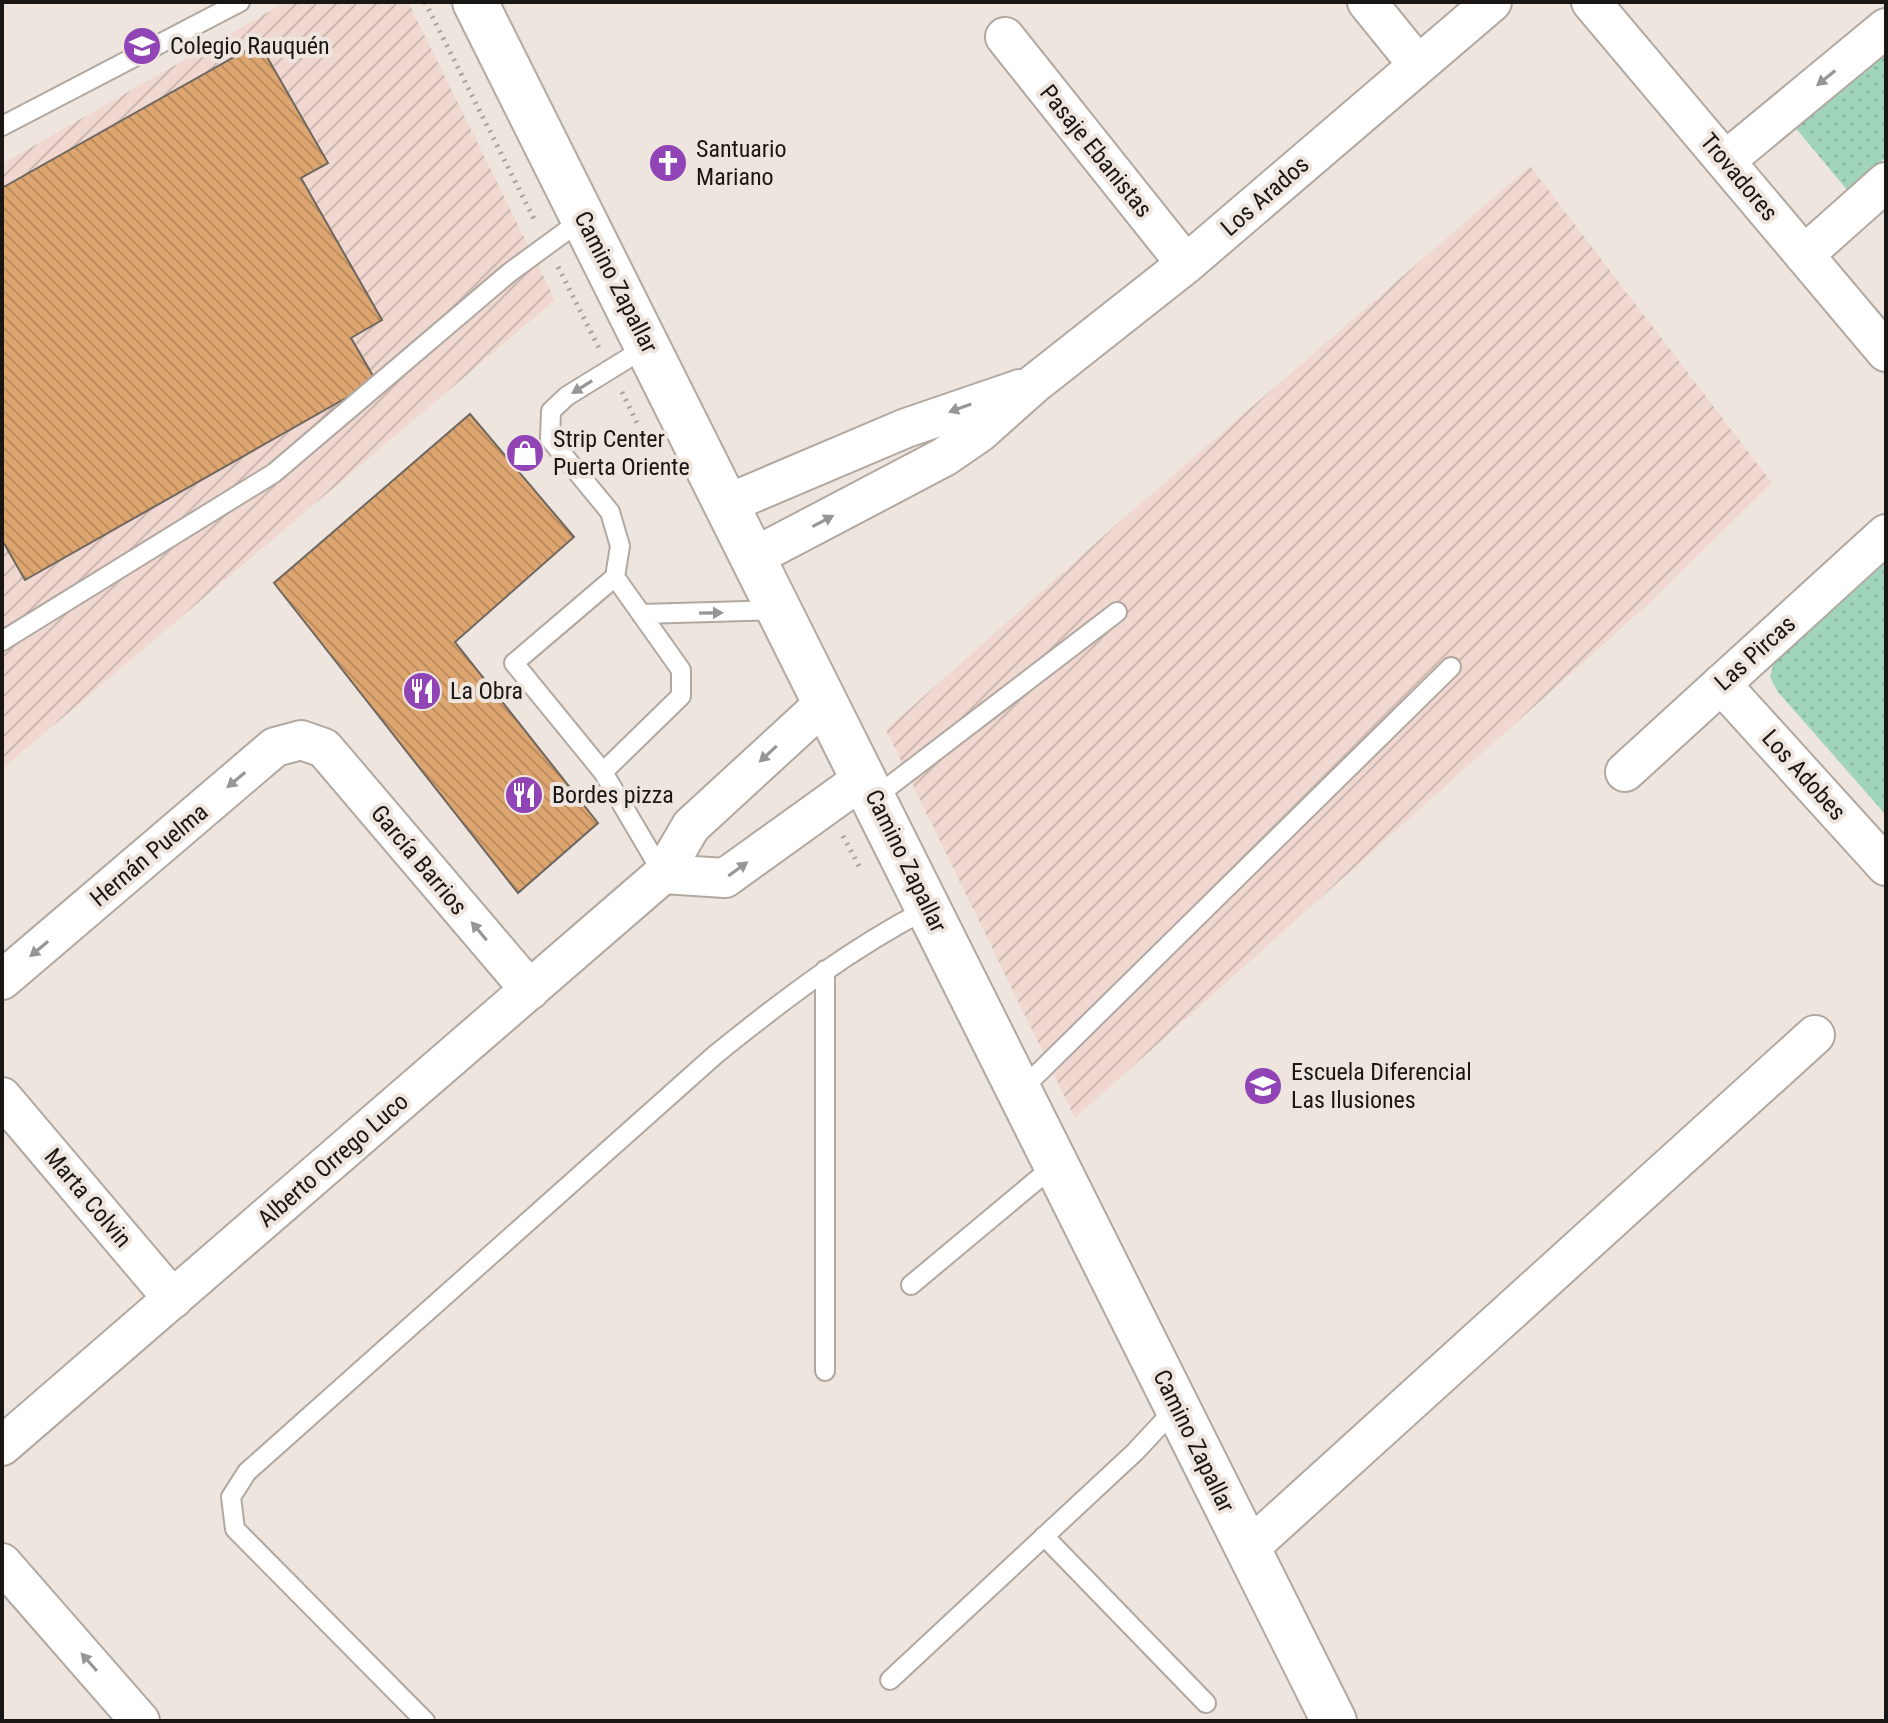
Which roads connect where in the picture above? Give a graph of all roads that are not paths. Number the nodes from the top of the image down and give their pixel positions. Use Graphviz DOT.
graph roads {
  1 [pos="240,2"];
  2 [pos="475,2"];
  3 [pos="1367,2"];
  4 [pos="1492,2"];
  5 [pos="1591,2"];
  6 [pos="1886,28"];
  7 [pos="1005,37"];
  8 [pos="1418,65"];
  9 [pos="2,126"];
  10 [pos="1725,161"];
  11 [pos="1886,182"];
  12 [pos="584,218"];
  13 [pos="1804,255"];
  14 [pos="1186,264"];
  15 [pos="648,346"];
  16 [pos="1886,352"];
  17 [pos="1034,384"];
  18 [pos="727,504"];
  19 [pos="1886,534"];
  20 [pos="754,557"];
  21 [pos="615,577"];
  22 [pos="780,610"];
  23 [pos="1117,612"];
  24 [pos="641,614"];
  25 [pos="2,641"];
  26 [pos="1451,667"];
  27 [pos="1721,684"];
  28 [pos="826,702"];
  29 [pos="301,740"];
  30 [pos="603,772"];
  31 [pos="1625,772"];
  32 [pos="869,788"];
  33 [pos="1886,866"];
  34 [pos="663,874"];
  35 [pos="929,908"];
  36 [pos="825,970"];
  37 [pos="2,980"];
  38 [pos="530,990"];
  39 [pos="1815,1035"];
  40 [pos="1020,1091"];
  41 [pos="2,1097"];
  42 [pos="1056,1164"];
  43 [pos="911,1285"];
  44 [pos="173,1299"];
  45 [pos="825,1371"];
  46 [pos="1177,1407"];
  47 [pos="2,1446"];
  48 [pos="1044,1536"];
  49 [pos="1248,1549"];
  50 [pos="2,1563"];
  51 [pos="890,1680"];
  52 [pos="1206,1703"];
  53 [pos="1328,1718"];
  54 [pos="140,1721"];
  55 [pos="425,1721"];
  1 -- 9 [label="lane"];
  2 -- 12 [label="street, Camino Zapallar"];
  3 -- 8 [label="street"];
  4 -- 8 [label="street, Los Arados"];
  5 -- 10 [label="street, Trovadores"];
  6 -- 10 [label="street, one-way"];
  7 -- 14 [label="street, Pasaje Ebanistas"];
  8 -- 14 [label="street, Los Arados"];
  10 -- 13 [label="street, Trovadores"];
  11 -- 13 [label="street"];
  12 -- 15 [label="street, Camino Zapallar"];
  12 -- 25 [label="lane"];
  13 -- 16 [label="street, Trovadores"];
  14 -- 17 [label="street, Los Arados"];
  15 -- 18 [label="street, Camino Zapallar"];
  15 -- 21 [label="lane, one-way"];
  17 -- 18 [label="street, Los Arados, one-way"];
  20 -- 17 [label="street, Los Arados, one-way"];
  18 -- 20 [label="street, Camino Zapallar"];
  19 -- 27 [label="street, Las Pircas"];
  20 -- 22 [label="street, Camino Zapallar"];
  21 -- 24 [label="lane"];
  21 -- 30 [label="lane"];
  24 -- 22 [label="lane, one-way"];
  22 -- 28 [label="street, Camino Zapallar"];
  23 -- 32 [label="lane"];
  24 -- 30 [label="lane"];
  26 -- 40 [label="lane"];
  27 -- 31 [label="street, Las Pircas"];
  27 -- 33 [label="street, Los Adobes"];
  28 -- 32 [label="street, Camino Zapallar"];
  28 -- 34 [label="street, Alberto Orrego Luco, one-way"];
  29 -- 37 [label="street, Hernán Puelma, one-way"];
  38 -- 29 [label="street, García Barrios, one-way"];
  30 -- 34 [label="lane"];
  34 -- 32 [label="street, one-way"];
  32 -- 35 [label="street, Camino Zapallar"];
  34 -- 38 [label="street, Alberto Orrego Luco"];
  35 -- 36 [label="lane"];
  35 -- 40 [label="street, Camino Zapallar"];
  36 -- 45 [label="lane"];
  36 -- 55 [label="lane"];
  38 -- 44 [label="street, Alberto Orrego Luco"];
  39 -- 49 [label="street"];
  40 -- 42 [label="street, Camino Zapallar"];
  41 -- 44 [label="street, Marta Colvin"];
  42 -- 43 [label="lane"];
  42 -- 46 [label="street, Camino Zapallar"];
  44 -- 47 [label="street, Alberto Orrego Luco"];
  46 -- 48 [label="lane"];
  46 -- 49 [label="street, Camino Zapallar"];
  48 -- 51 [label="lane"];
  48 -- 52 [label="lane"];
  49 -- 53 [label="street, Camino Zapallar"];
  54 -- 50 [label="street, one-way"];
}
